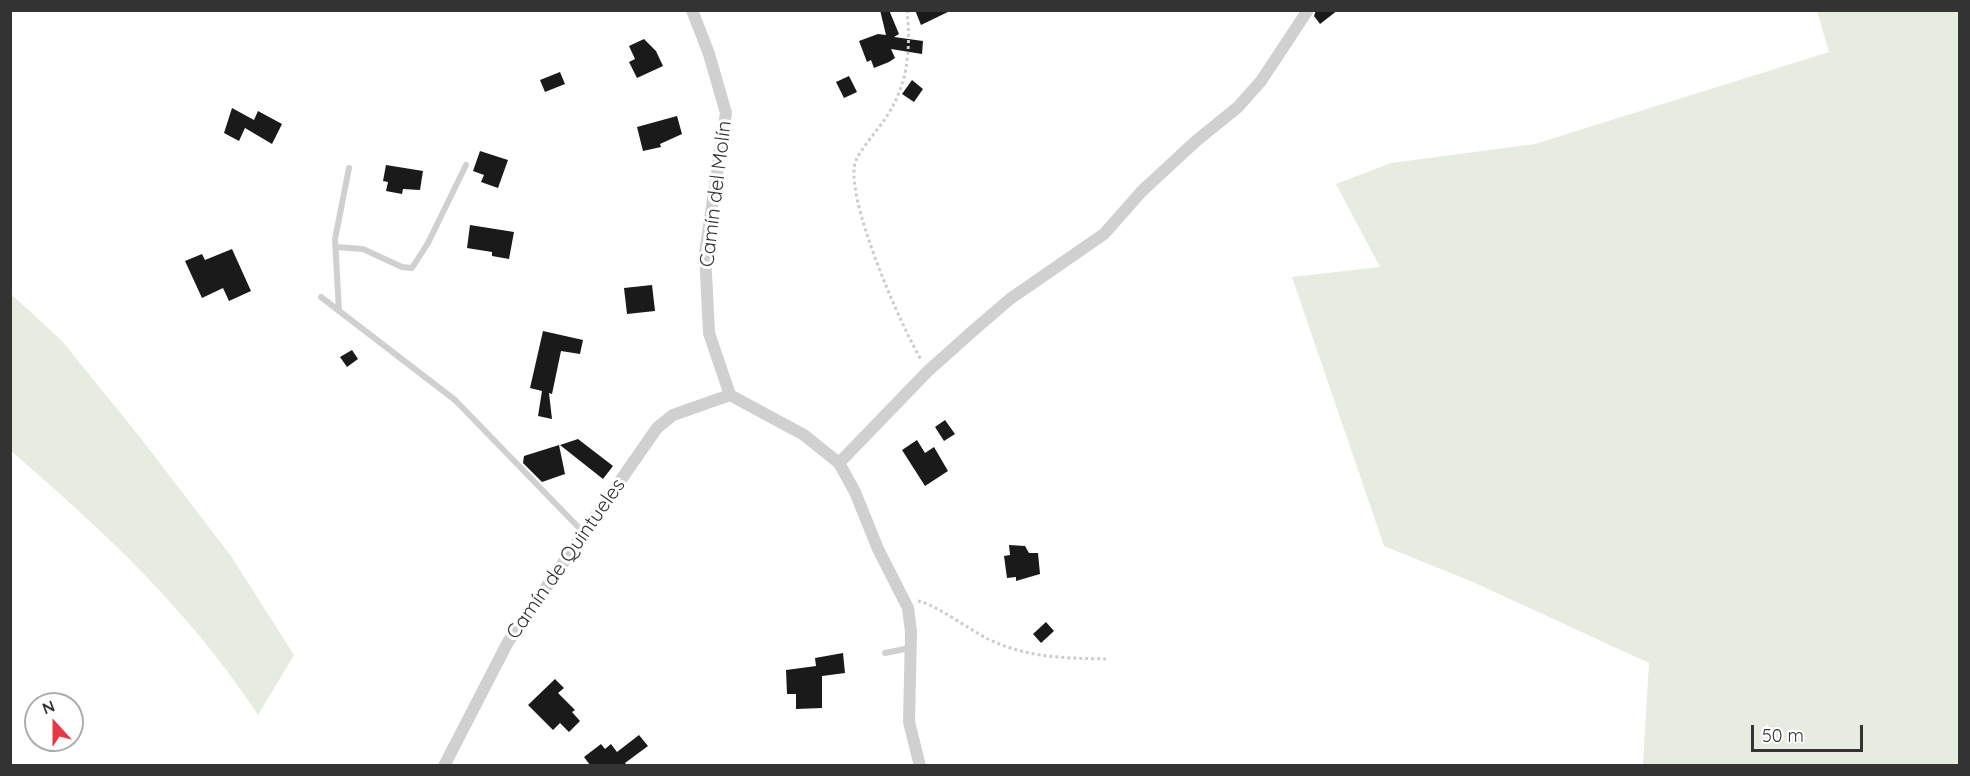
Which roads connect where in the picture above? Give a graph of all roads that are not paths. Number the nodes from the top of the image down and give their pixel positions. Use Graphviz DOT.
graph roads {
  1 [pos="693,10"];
  2 [pos="1308,10"];
  3 [pos="466,165"];
  4 [pos="349,168"];
  5 [pos="336,247"];
  6 [pos="321,297"];
  7 [pos="339,311"];
  8 [pos="730,395"];
  9 [pos="839,463"];
  10 [pos="585,533"];
  11 [pos="910,648"];
  12 [pos="885,653"];
  13 [pos="444,765"];
  14 [pos="920,765"];
  1 -- 8 [label="street, Camín del Molín"];
  2 -- 9 [label="street"];
  3 -- 5 [label="lane"];
  4 -- 5 [label="lane"];
  5 -- 7 [label="lane"];
  6 -- 7 [label="lane"];
  7 -- 10 [label="lane"];
  8 -- 9 [label="street"];
  8 -- 10 [label="street, Camín de Quintueles"];
  9 -- 11 [label="street"];
  10 -- 13 [label="street, Camín de Quintueles"];
  11 -- 12 [label="lane"];
  11 -- 14 [label="street"];
}
